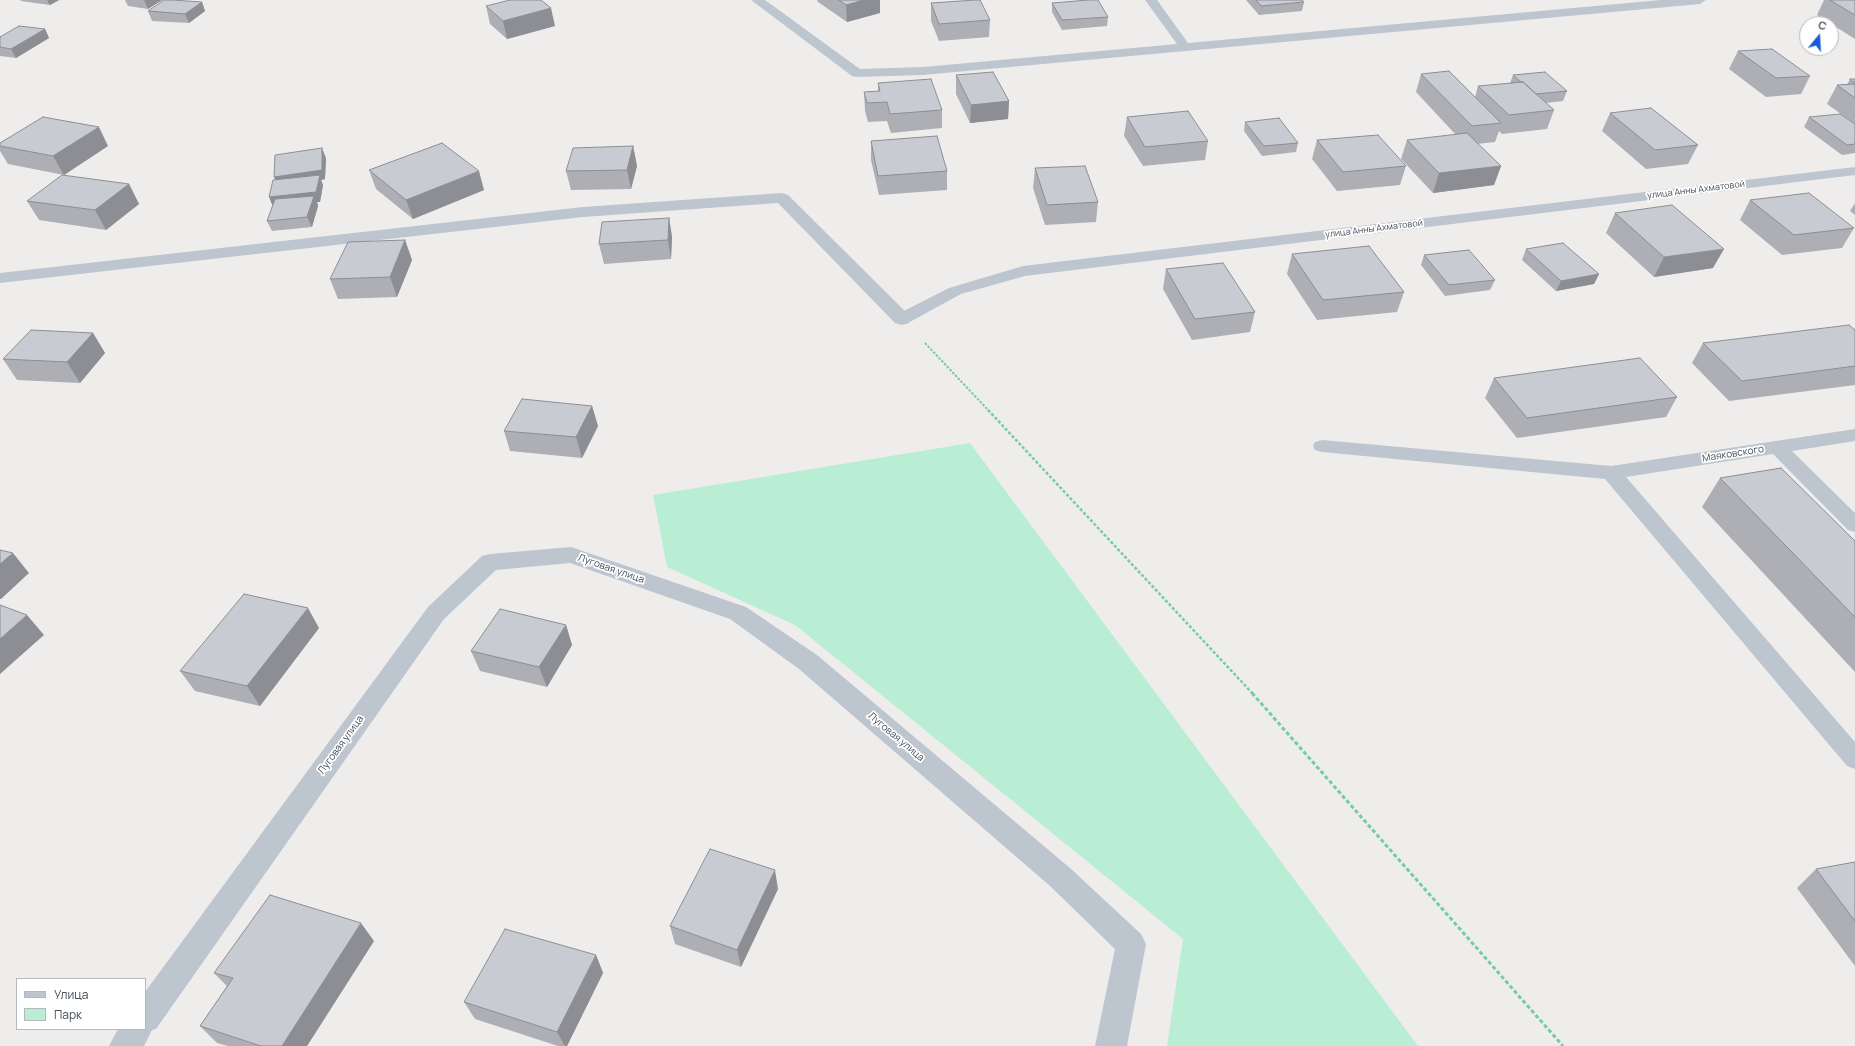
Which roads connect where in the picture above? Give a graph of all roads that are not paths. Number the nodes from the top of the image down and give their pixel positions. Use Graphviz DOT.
graph roads {
  1 [pos="757,0"];
  2 [pos="1151,0"];
  3 [pos="1700,0"];
  4 [pos="1186,47"];
  5 [pos="1855,171"];
  6 [pos="0,278"];
  7 [pos="902,319"];
  8 [pos="1855,435"];
  9 [pos="1322,446"];
  10 [pos="1777,447"];
  11 [pos="1611,473"];
  12 [pos="1855,525"];
  13 [pos="1855,759"];
  14 [pos="146,1017"];
  15 [pos="136,1030"];
  16 [pos="125,1046"];
  17 [pos="1111,1046"];
  1 -- 4 [label="lane"];
  2 -- 4 [label="lane"];
  3 -- 4 [label="lane"];
  5 -- 7 [label="lane, улица Анны Ахматовой"];
  6 -- 7 [label="street"];
  8 -- 10 [label="lane, Маяковского"];
  9 -- 11 [label="lane, Маяковского"];
  10 -- 11 [label="lane, Маяковского"];
  10 -- 12 [label="lane"];
  11 -- 13 [label="lane"];
  14 -- 17 [label="street, Луговая улица"];
  15 -- 16 [label="street"];
}
